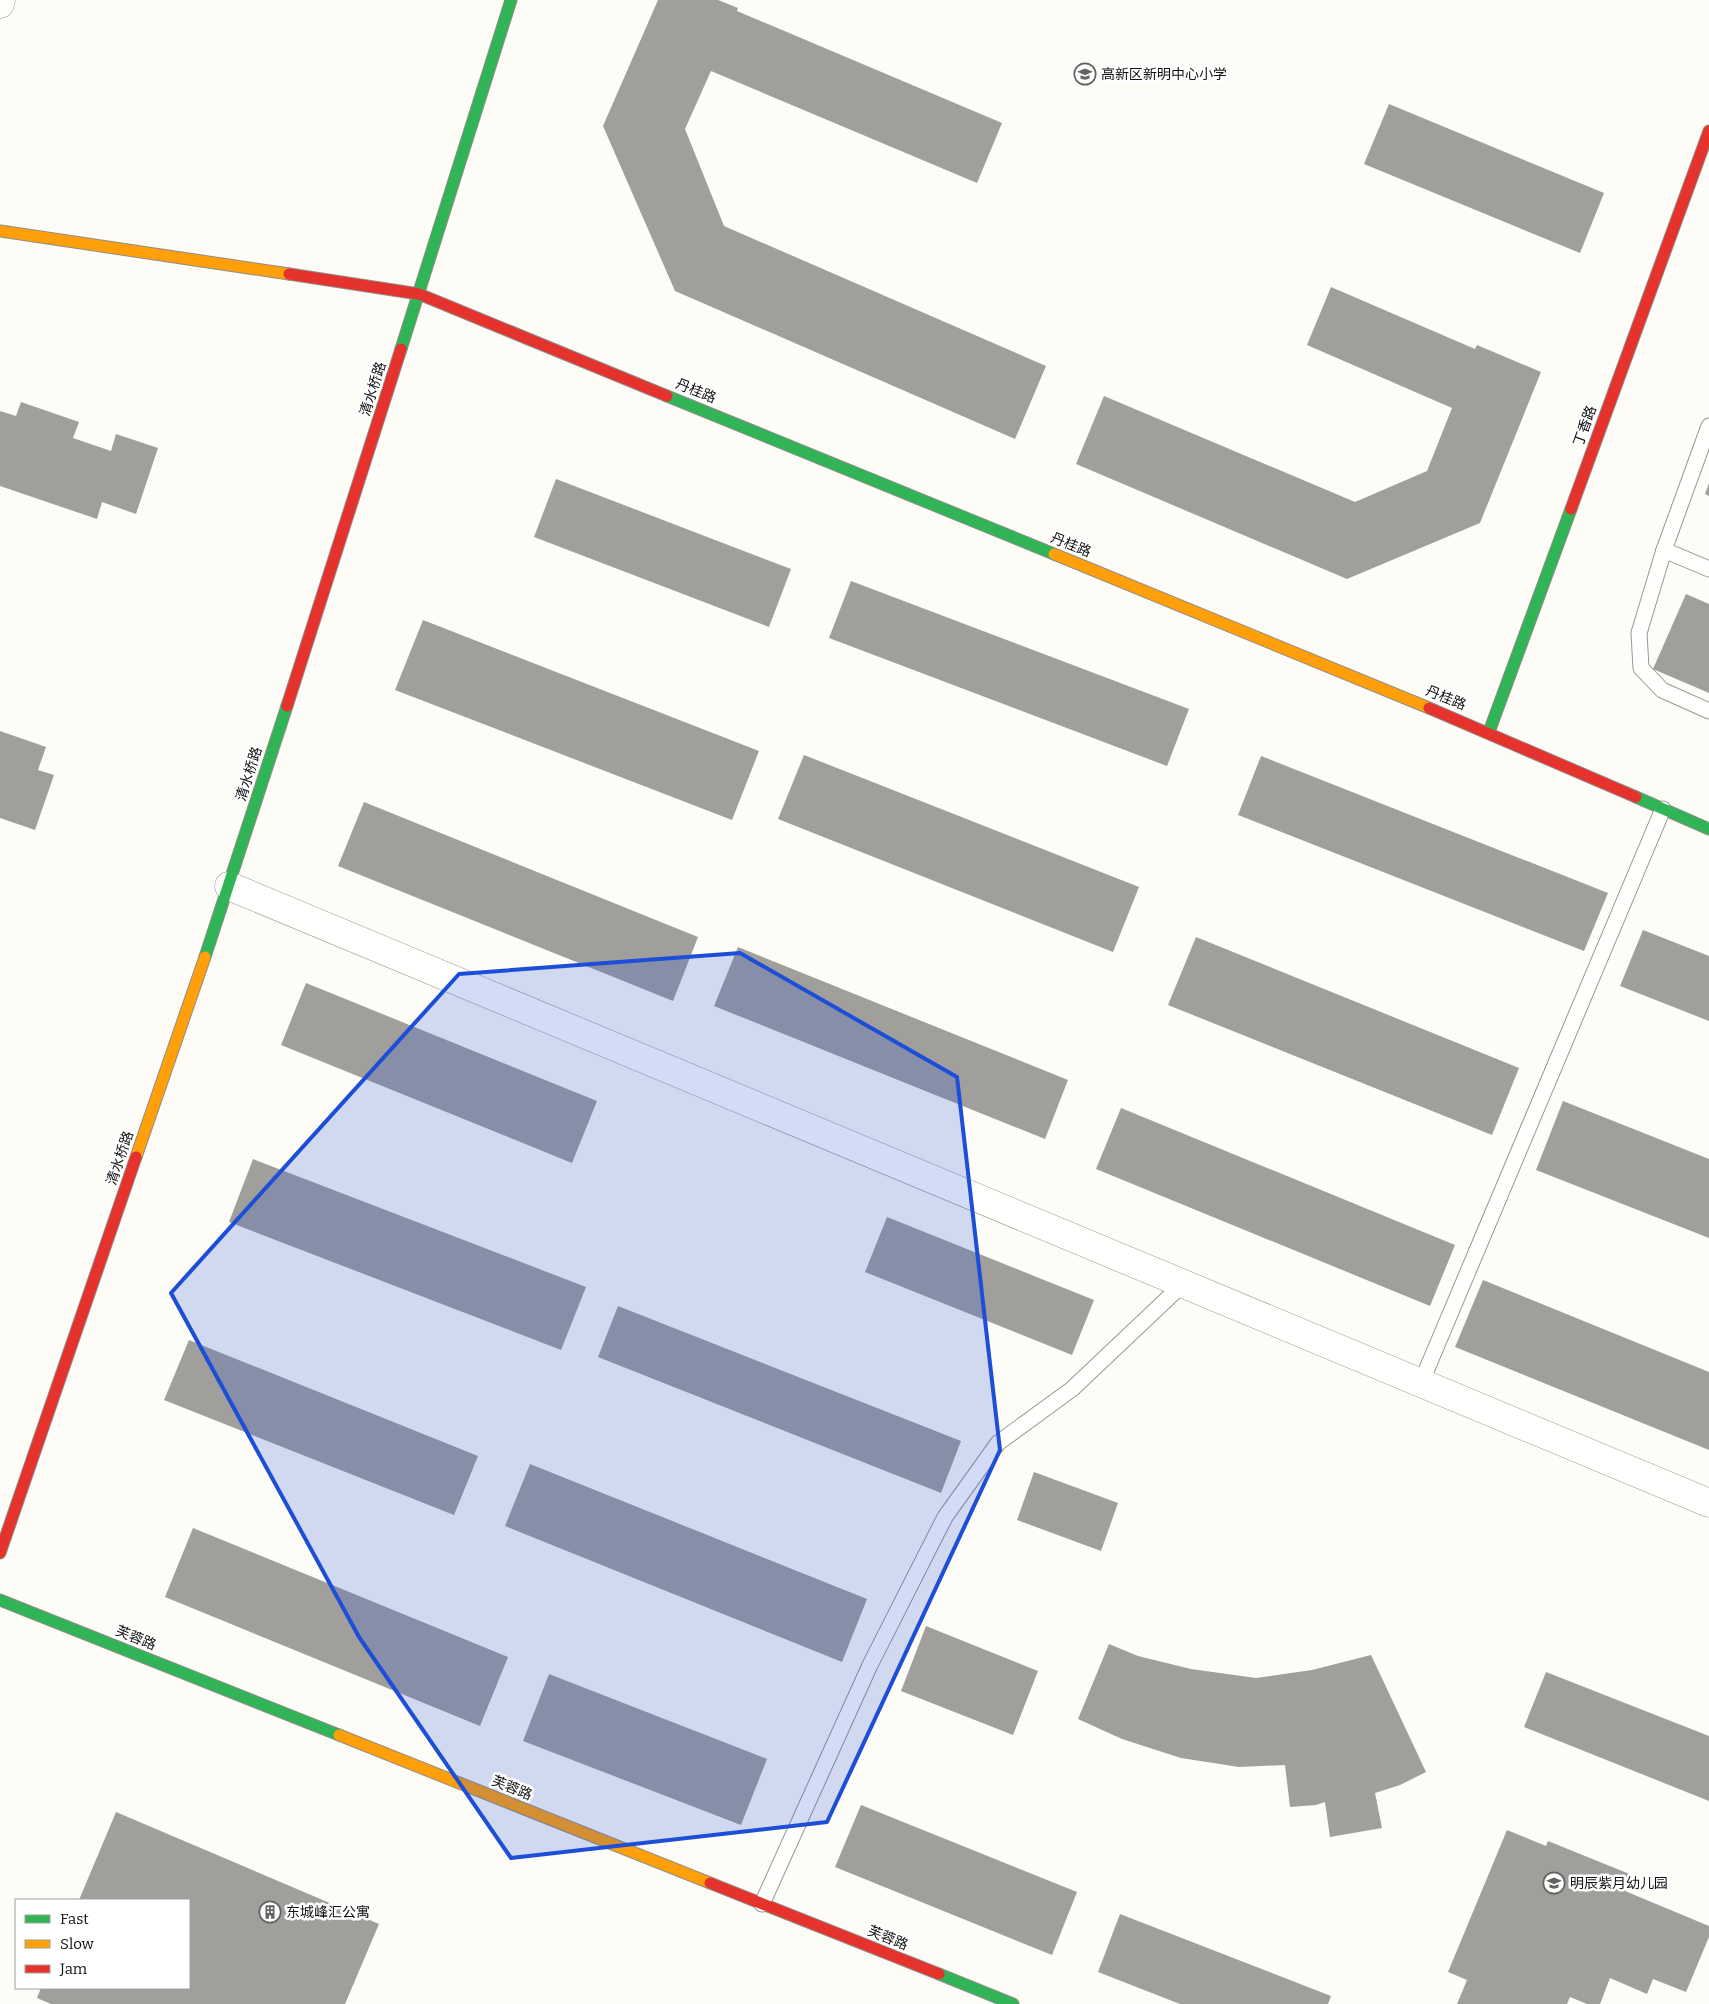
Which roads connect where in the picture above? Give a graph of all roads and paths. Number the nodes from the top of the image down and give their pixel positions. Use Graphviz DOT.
graph roads {
  1 [pos="1,0"];
  2 [pos="511,0"];
  3 [pos="0,4"];
  4 [pos="1709,131"];
  5 [pos="0,231"];
  6 [pos="419,294"];
  7 [pos="1709,426"];
  8 [pos="1664,550"];
  9 [pos="1709,569"];
  10 [pos="1709,711"];
  11 [pos="1489,732"];
  12 [pos="1664,809"];
  13 [pos="1709,829"];
  14 [pos="229,886"];
  15 [pos="1183,1284"];
  16 [pos="1421,1383"];
  17 [pos="1709,1503"];
  18 [pos="0,1553"];
  19 [pos="0,1600"];
  20 [pos="762,1904"];
  21 [pos="1013,2004"];
  1 -- 3 [label="street"];
  2 -- 6 [label="street, 清水桥路"];
  4 -- 11 [label="street, 丁香路"];
  5 -- 6 [label="street, 丹桂路"];
  6 -- 11 [label="street, 丹桂路"];
  6 -- 14 [label="street, 清水桥路"];
  7 -- 8 [label="lane"];
  8 -- 9 [label="lane"];
  8 -- 10 [label="lane"];
  11 -- 12 [label="street, 丹桂路"];
  12 -- 13 [label="street, 丹桂路"];
  12 -- 16 [label="lane"];
  14 -- 15 [label="street"];
  14 -- 18 [label="street, 清水桥路"];
  15 -- 16 [label="street"];
  15 -- 20 [label="lane"];
  16 -- 17 [label="street"];
  19 -- 20 [label="street, 芙蓉路"];
  20 -- 21 [label="street, 芙蓉路"];
}
